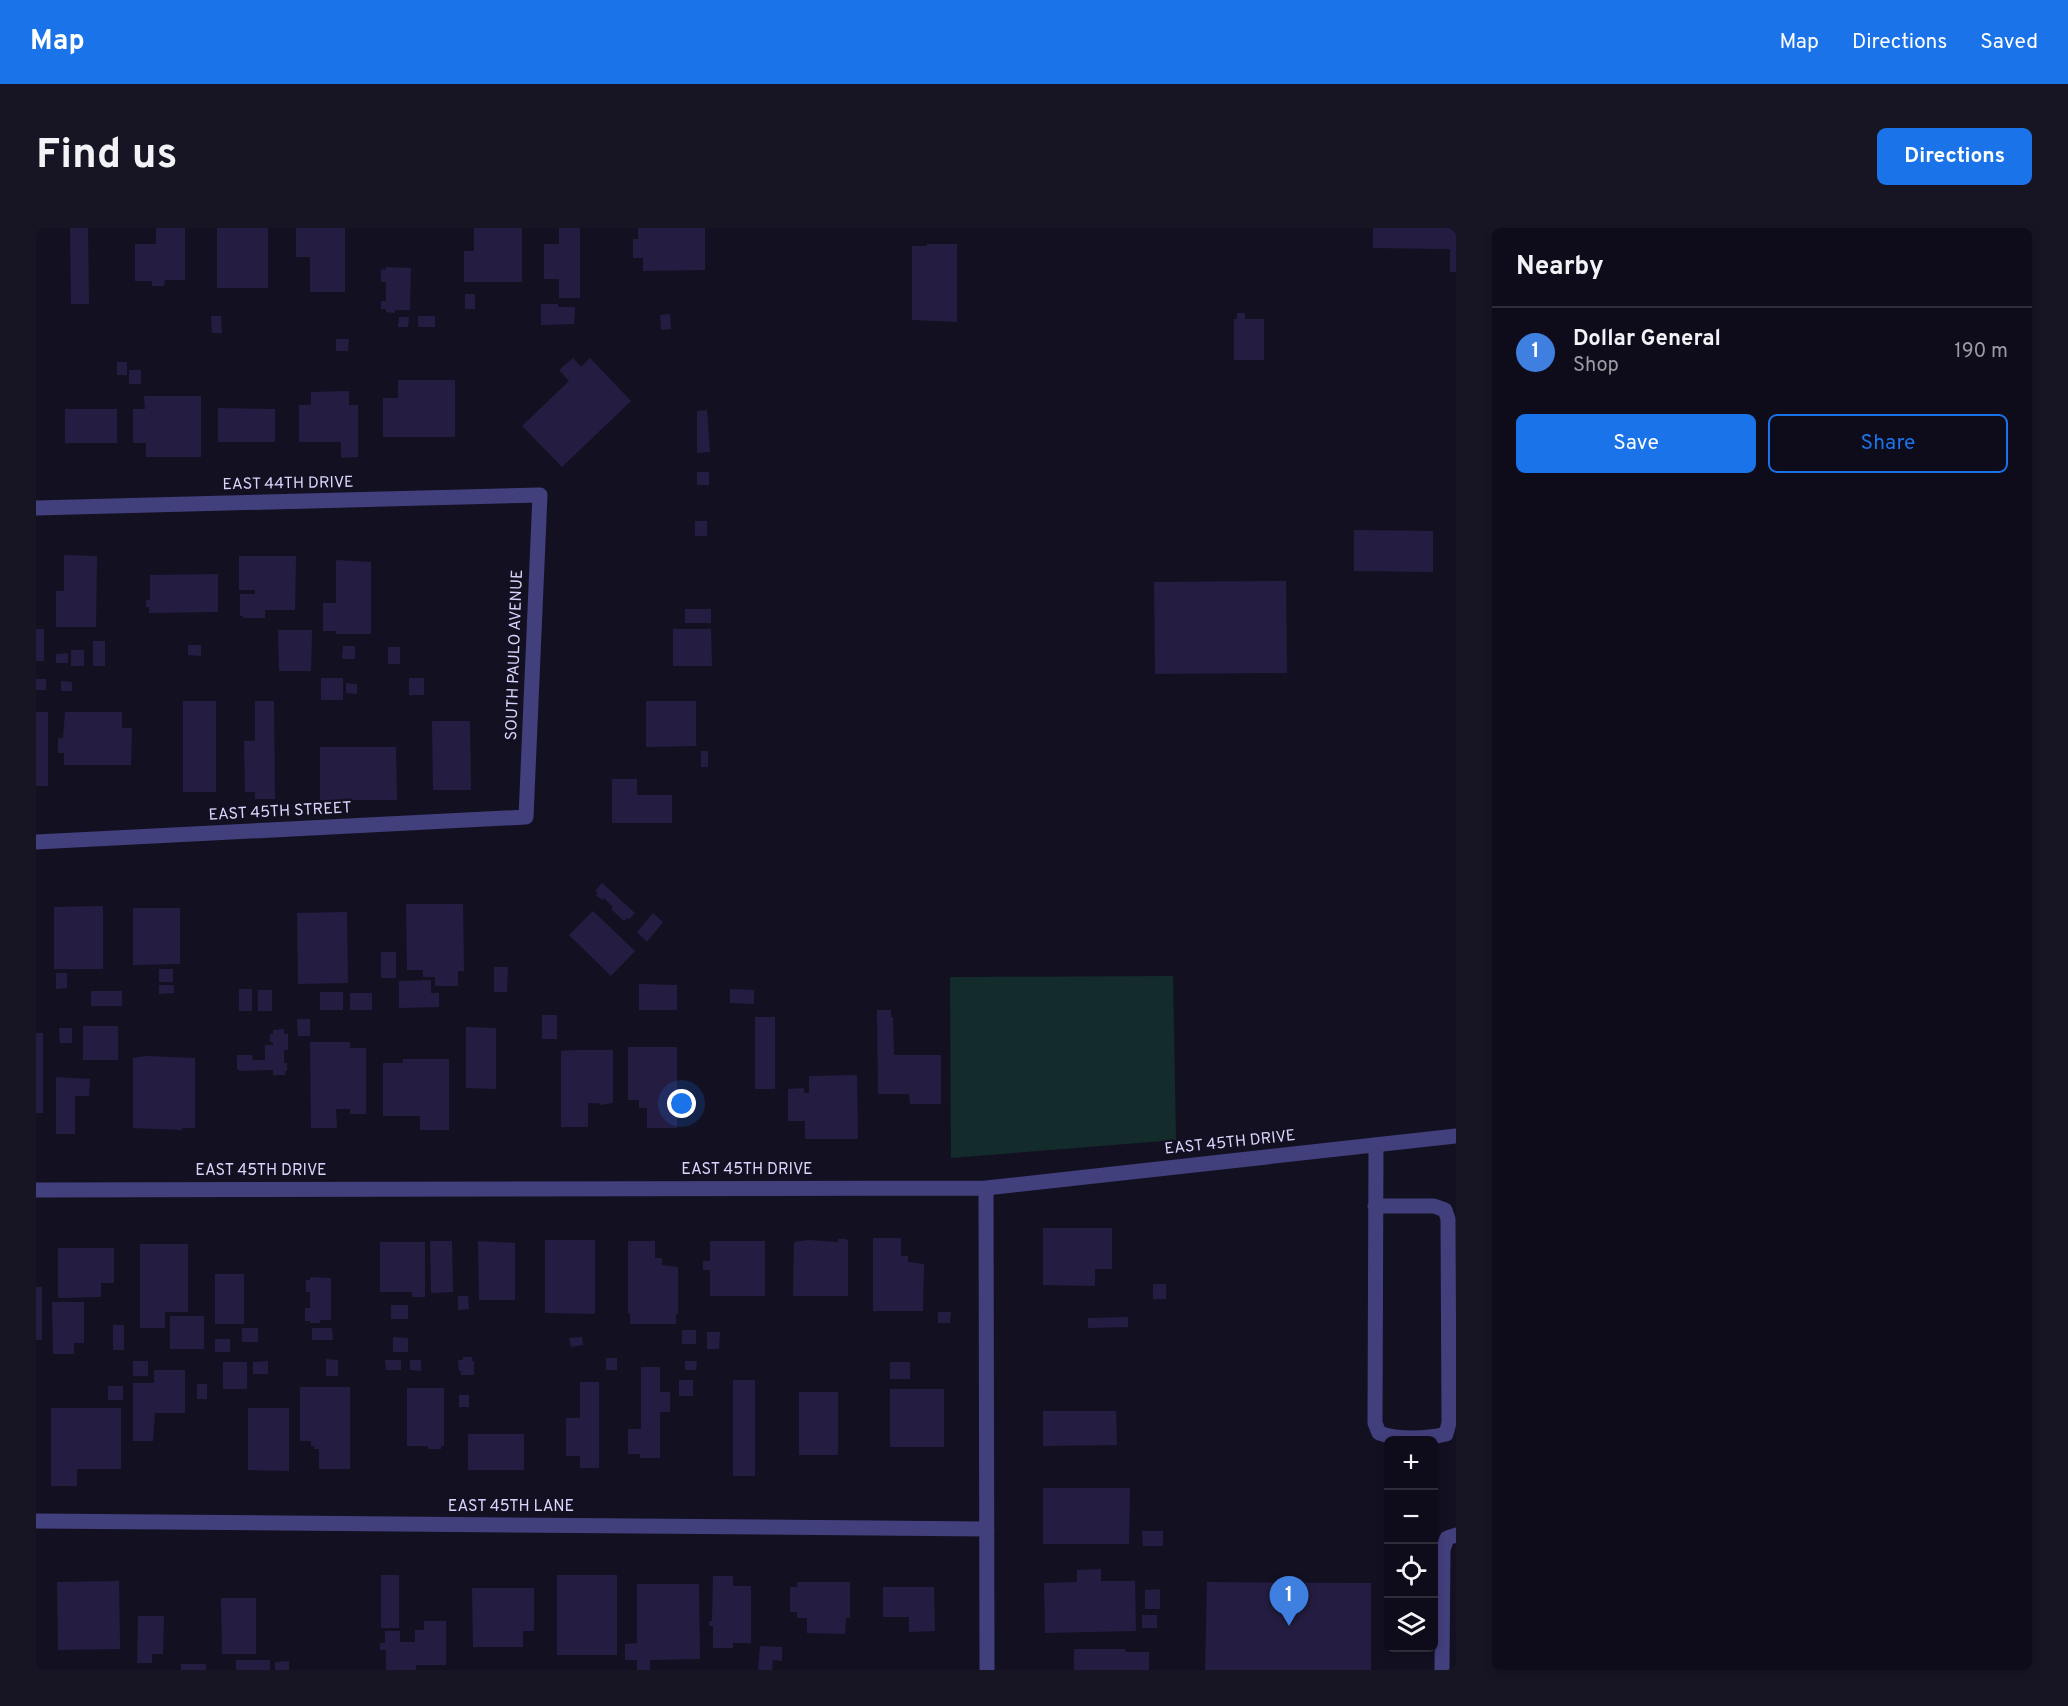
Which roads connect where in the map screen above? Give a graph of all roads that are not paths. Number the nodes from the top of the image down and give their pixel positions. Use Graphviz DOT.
graph roads {
  1 [pos="540,495"];
  2 [pos="36,508"];
  3 [pos="526,817"];
  4 [pos="36,842"];
  5 [pos="1456,1136"];
  6 [pos="1376,1145"];
  7 [pos="986,1188"];
  8 [pos="36,1190"];
  9 [pos="1375,1206"];
  10 [pos="1452,1324"];
  11 [pos="36,1521"];
  12 [pos="987,1529"];
  13 [pos="1456,1534"];
  14 [pos="987,1670"];
  15 [pos="1442,1670"];
  1 -- 2 [label="street, EAST 44TH DRIVE"];
  1 -- 3 [label="street, SOUTH PAULO AVENUE"];
  3 -- 4 [label="street, EAST 45TH STREET"];
  5 -- 6 [label="street, EAST 45TH DRIVE"];
  6 -- 7 [label="street, EAST 45TH DRIVE"];
  6 -- 9 [label="street"];
  7 -- 8 [label="street, EAST 45TH DRIVE"];
  7 -- 12 [label="street"];
  9 -- 10 [label="street"];
  9 -- 10 [label="street"];
  11 -- 12 [label="street, EAST 45TH LANE"];
  12 -- 14 [label="street"];
  13 -- 15 [label="street"];
}
